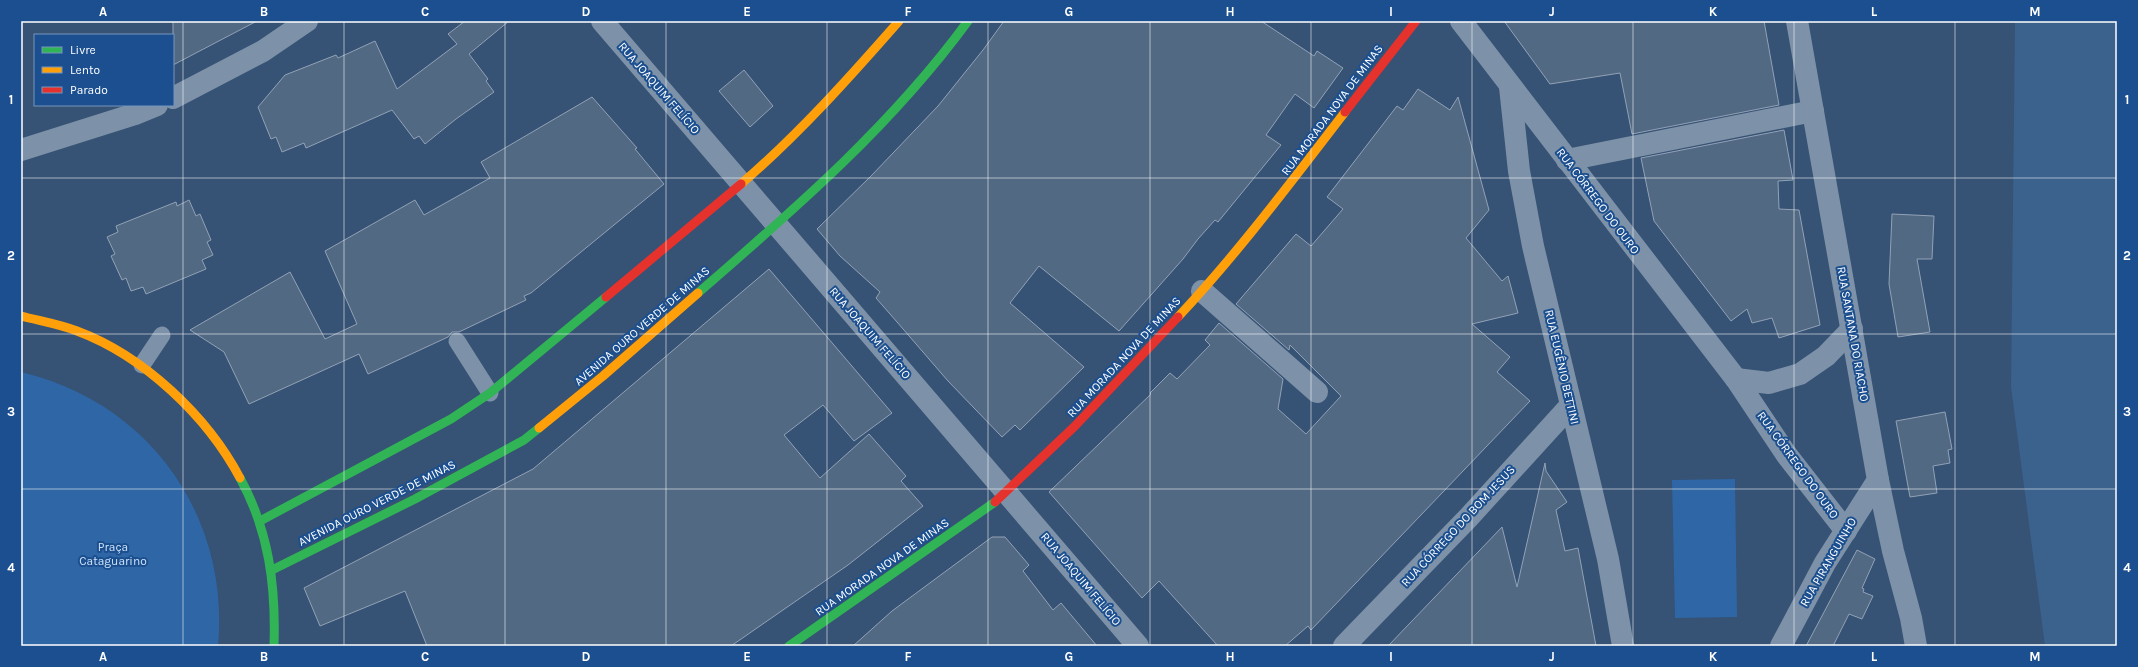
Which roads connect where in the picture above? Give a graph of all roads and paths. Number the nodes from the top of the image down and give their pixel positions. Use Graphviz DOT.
graph roads {
  1 [pos="307,21"];
  2 [pos="602,21"];
  3 [pos="899,21"];
  4 [pos="968,21"];
  5 [pos="1416,21"];
  6 [pos="1461,21"];
  7 [pos="1797,21"];
  8 [pos="1510,87"];
  9 [pos="174,97"];
  10 [pos="155,106"];
  11 [pos="1813,110"];
  12 [pos="21,150"];
  13 [pos="1567,160"];
  14 [pos="742,184"];
  15 [pos="777,225"];
  16 [pos="1202,291"];
  17 [pos="21,316"];
  18 [pos="1852,329"];
  19 [pos="162,334"];
  20 [pos="457,341"];
  21 [pos="142,365"];
  22 [pos="1736,379"];
  23 [pos="1317,392"];
  24 [pos="490,393"];
  25 [pos="1571,405"];
  26 [pos="1878,480"];
  27 [pos="1007,492"];
  28 [pos="260,521"];
  29 [pos="1846,531"];
  30 [pos="272,570"];
  31 [pos="274,646"];
  32 [pos="789,646"];
  33 [pos="1138,646"];
  34 [pos="1344,646"];
  35 [pos="1623,646"];
  36 [pos="1781,646"];
  37 [pos="1916,646"];
  1 -- 9 [label="street"];
  2 -- 14 [label="street, RUA JOAQUIM FELÍCIO"];
  3 -- 14 [label="street"];
  4 -- 15 [label="street, AVENIDA OURO VERDE DE MINAS"];
  5 -- 16 [label="street, RUA MORADA NOVA DE MINAS"];
  6 -- 8 [label="street, RUA CÓRREGO DO OURO"];
  7 -- 11 [label="street, RUA SANTANA DO RIACHO"];
  8 -- 13 [label="street, RUA CÓRREGO DO OURO"];
  8 -- 25 [label="street, RUA EUGÊNIO BETTINI"];
  10 -- 12 [label="street"];
  11 -- 13 [label="street"];
  11 -- 18 [label="street, RUA SANTANA DO RIACHO"];
  13 -- 22 [label="street, RUA CÓRREGO DO OURO"];
  14 -- 15 [label="street, RUA JOAQUIM FELÍCIO"];
  14 -- 24 [label="street"];
  15 -- 27 [label="street, RUA JOAQUIM FELÍCIO"];
  15 -- 30 [label="street, AVENIDA OURO VERDE DE MINAS"];
  16 -- 23 [label="street"];
  16 -- 27 [label="street, RUA MORADA NOVA DE MINAS"];
  17 -- 21 [label="street"];
  18 -- 22 [label="street"];
  18 -- 26 [label="street, RUA SANTANA DO RIACHO"];
  19 -- 21 [label="lane"];
  20 -- 24 [label="lane"];
  21 -- 28 [label="street"];
  22 -- 29 [label="street, RUA CÓRREGO DO OURO"];
  24 -- 28 [label="street"];
  25 -- 34 [label="street, RUA CÓRREGO DO BOM JESUS"];
  25 -- 35 [label="street, RUA EUGÊNIO BETTINI"];
  26 -- 29 [label="street, RUA PIRANGUINHO"];
  26 -- 37 [label="street, RUA SANTANA DO RIACHO"];
  27 -- 32 [label="street, RUA MORADA NOVA DE MINAS"];
  27 -- 33 [label="street, RUA JOAQUIM FELÍCIO"];
  28 -- 30 [label="street"];
  29 -- 36 [label="street, RUA PIRANGUINHO"];
  30 -- 31 [label="street"];
}
